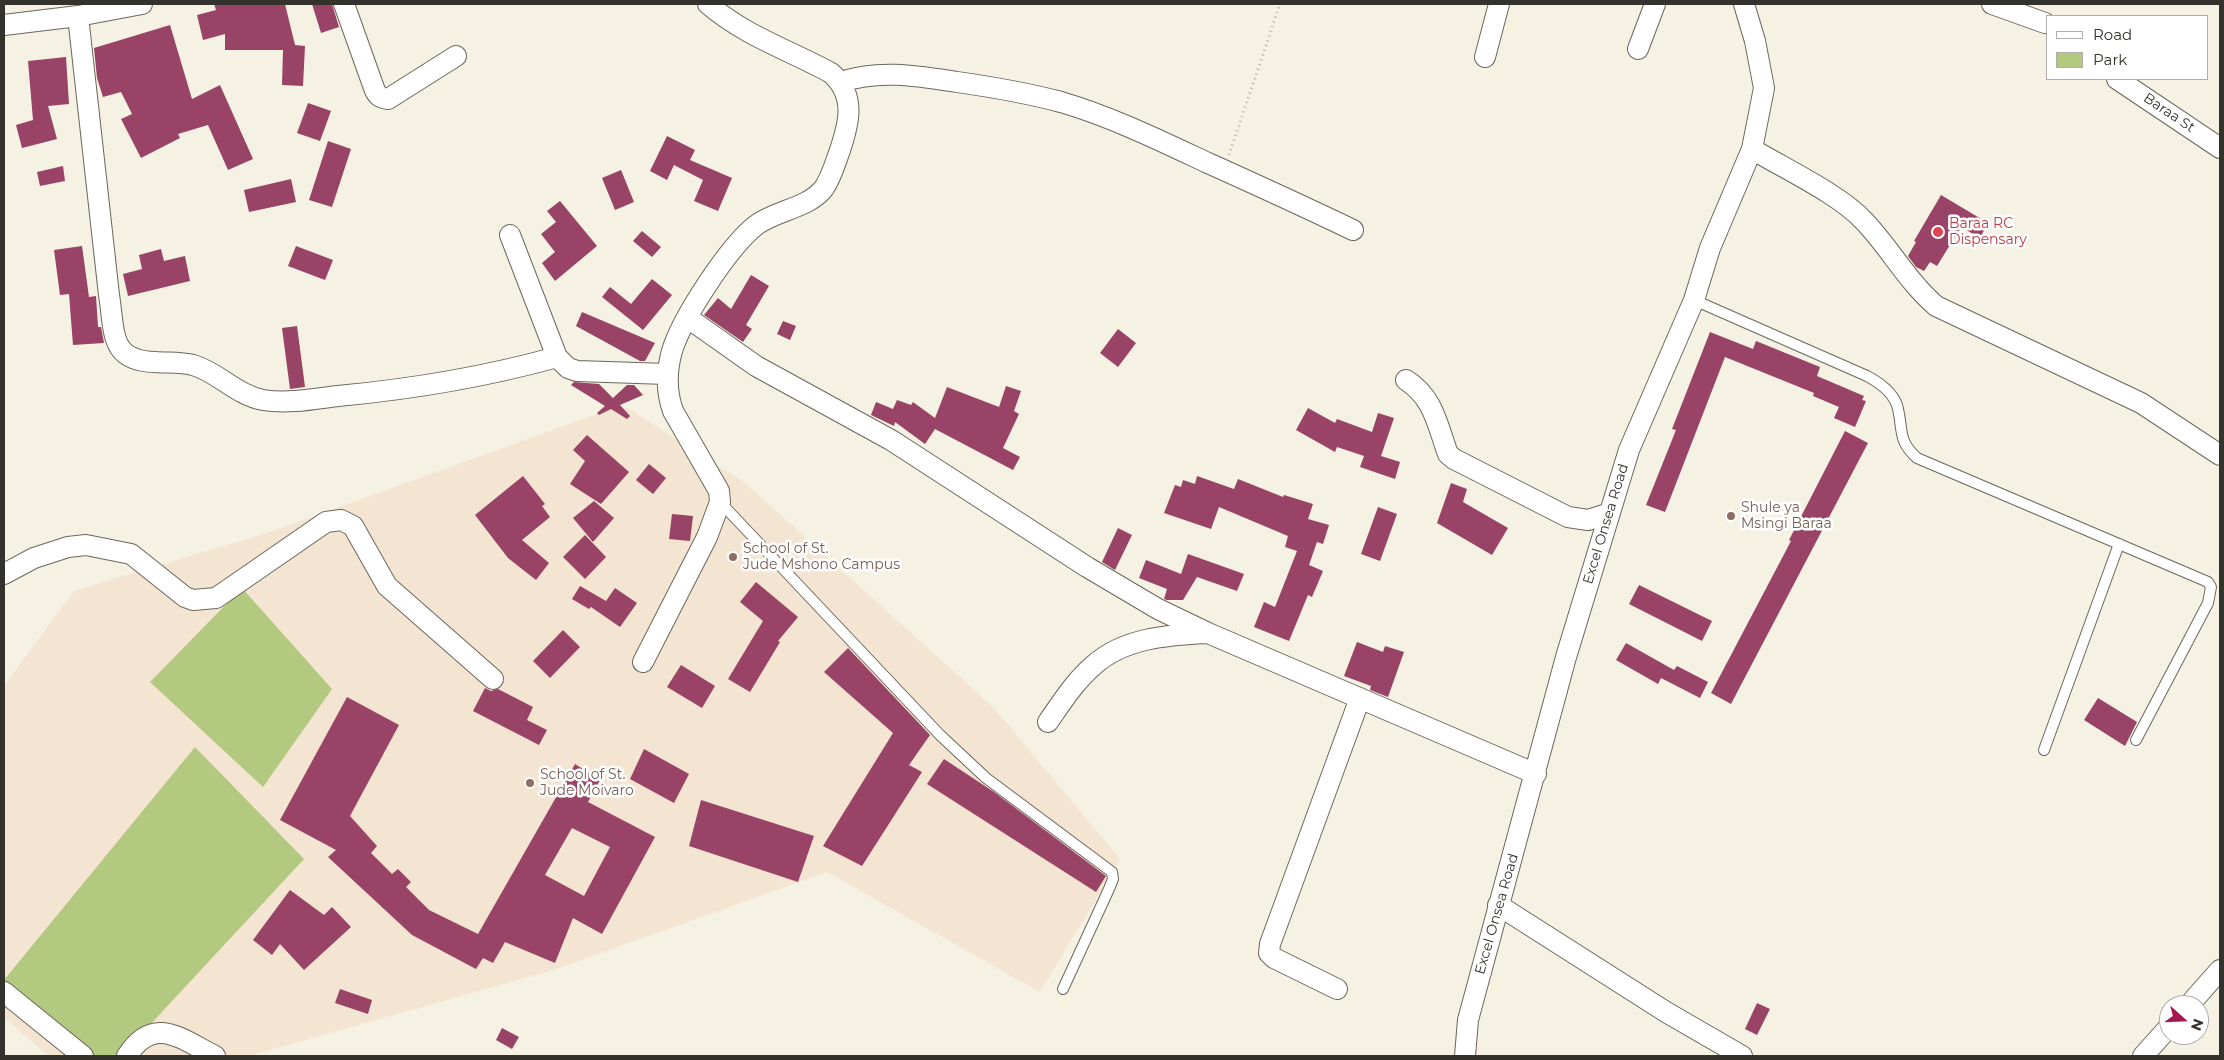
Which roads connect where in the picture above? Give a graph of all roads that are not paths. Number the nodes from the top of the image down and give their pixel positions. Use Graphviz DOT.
graph roads {
  1 [pos="142,4"];
  2 [pos="344,4"];
  3 [pos="708,4"];
  4 [pos="1499,4"];
  5 [pos="1655,4"];
  6 [pos="1744,4"];
  7 [pos="1992,4"];
  8 [pos="2030,4"];
  9 [pos="78,16"];
  10 [pos="2046,24"];
  11 [pos="4,25"];
  12 [pos="1638,49"];
  13 [pos="456,56"];
  14 [pos="1486,57"];
  15 [pos="2118,80"];
  16 [pos="841,82"];
  17 [pos="2220,148"];
  18 [pos="1752,149"];
  19 [pos="1353,230"];
  20 [pos="510,235"];
  21 [pos="1694,300"];
  22 [pos="688,318"];
  23 [pos="558,357"];
  24 [pos="667,374"];
  25 [pos="1406,380"];
  26 [pos="2220,455"];
  27 [pos="720,502"];
  28 [pos="1610,513"];
  29 [pos="2119,544"];
  30 [pos="4,574"];
  31 [pos="1208,632"];
  32 [pos="643,662"];
  33 [pos="493,680"];
  34 [pos="1360,698"];
  35 [pos="1048,722"];
  36 [pos="2136,740"];
  37 [pos="2044,750"];
  38 [pos="1536,774"];
  39 [pos="1498,905"];
  40 [pos="2220,970"];
  41 [pos="1064,989"];
  42 [pos="1337,989"];
  43 [pos="4,992"];
  44 [pos="2197,995"];
  45 [pos="2159,1038"];
  46 [pos="82,1056"];
  47 [pos="127,1056"];
  48 [pos="216,1056"];
  49 [pos="1465,1056"];
  50 [pos="1742,1056"];
  51 [pos="2142,1056"];
  1 -- 9 [label="street"];
  2 -- 13 [label="street"];
  3 -- 16 [label="street"];
  4 -- 14 [label="street"];
  5 -- 12 [label="street"];
  6 -- 18 [label="street, Excel Onsea Road"];
  7 -- 10 [label="street"];
  8 -- 10 [label="street"];
  9 -- 11 [label="street"];
  9 -- 23 [label="street"];
  15 -- 17 [label="street, Baraa St"];
  16 -- 19 [label="street"];
  16 -- 22 [label="street"];
  18 -- 21 [label="street, Excel Onsea Road"];
  18 -- 26 [label="street"];
  20 -- 23 [label="street"];
  21 -- 28 [label="street, Excel Onsea Road"];
  21 -- 29 [label="lane"];
  22 -- 24 [label="street"];
  22 -- 31 [label="street"];
  23 -- 24 [label="street"];
  24 -- 27 [label="street"];
  25 -- 28 [label="street"];
  27 -- 32 [label="street"];
  27 -- 41 [label="lane"];
  28 -- 38 [label="street, Excel Onsea Road"];
  29 -- 36 [label="lane"];
  29 -- 37 [label="lane"];
  30 -- 33 [label="street"];
  31 -- 34 [label="street"];
  31 -- 35 [label="street"];
  34 -- 38 [label="street"];
  34 -- 42 [label="street"];
  38 -- 39 [label="street, Excel Onsea Road"];
  39 -- 49 [label="street, Excel Onsea Road"];
  39 -- 50 [label="street"];
  40 -- 44 [label="street"];
  43 -- 46 [label="street"];
  45 -- 51 [label="street"];
  47 -- 48 [label="street"];
}
